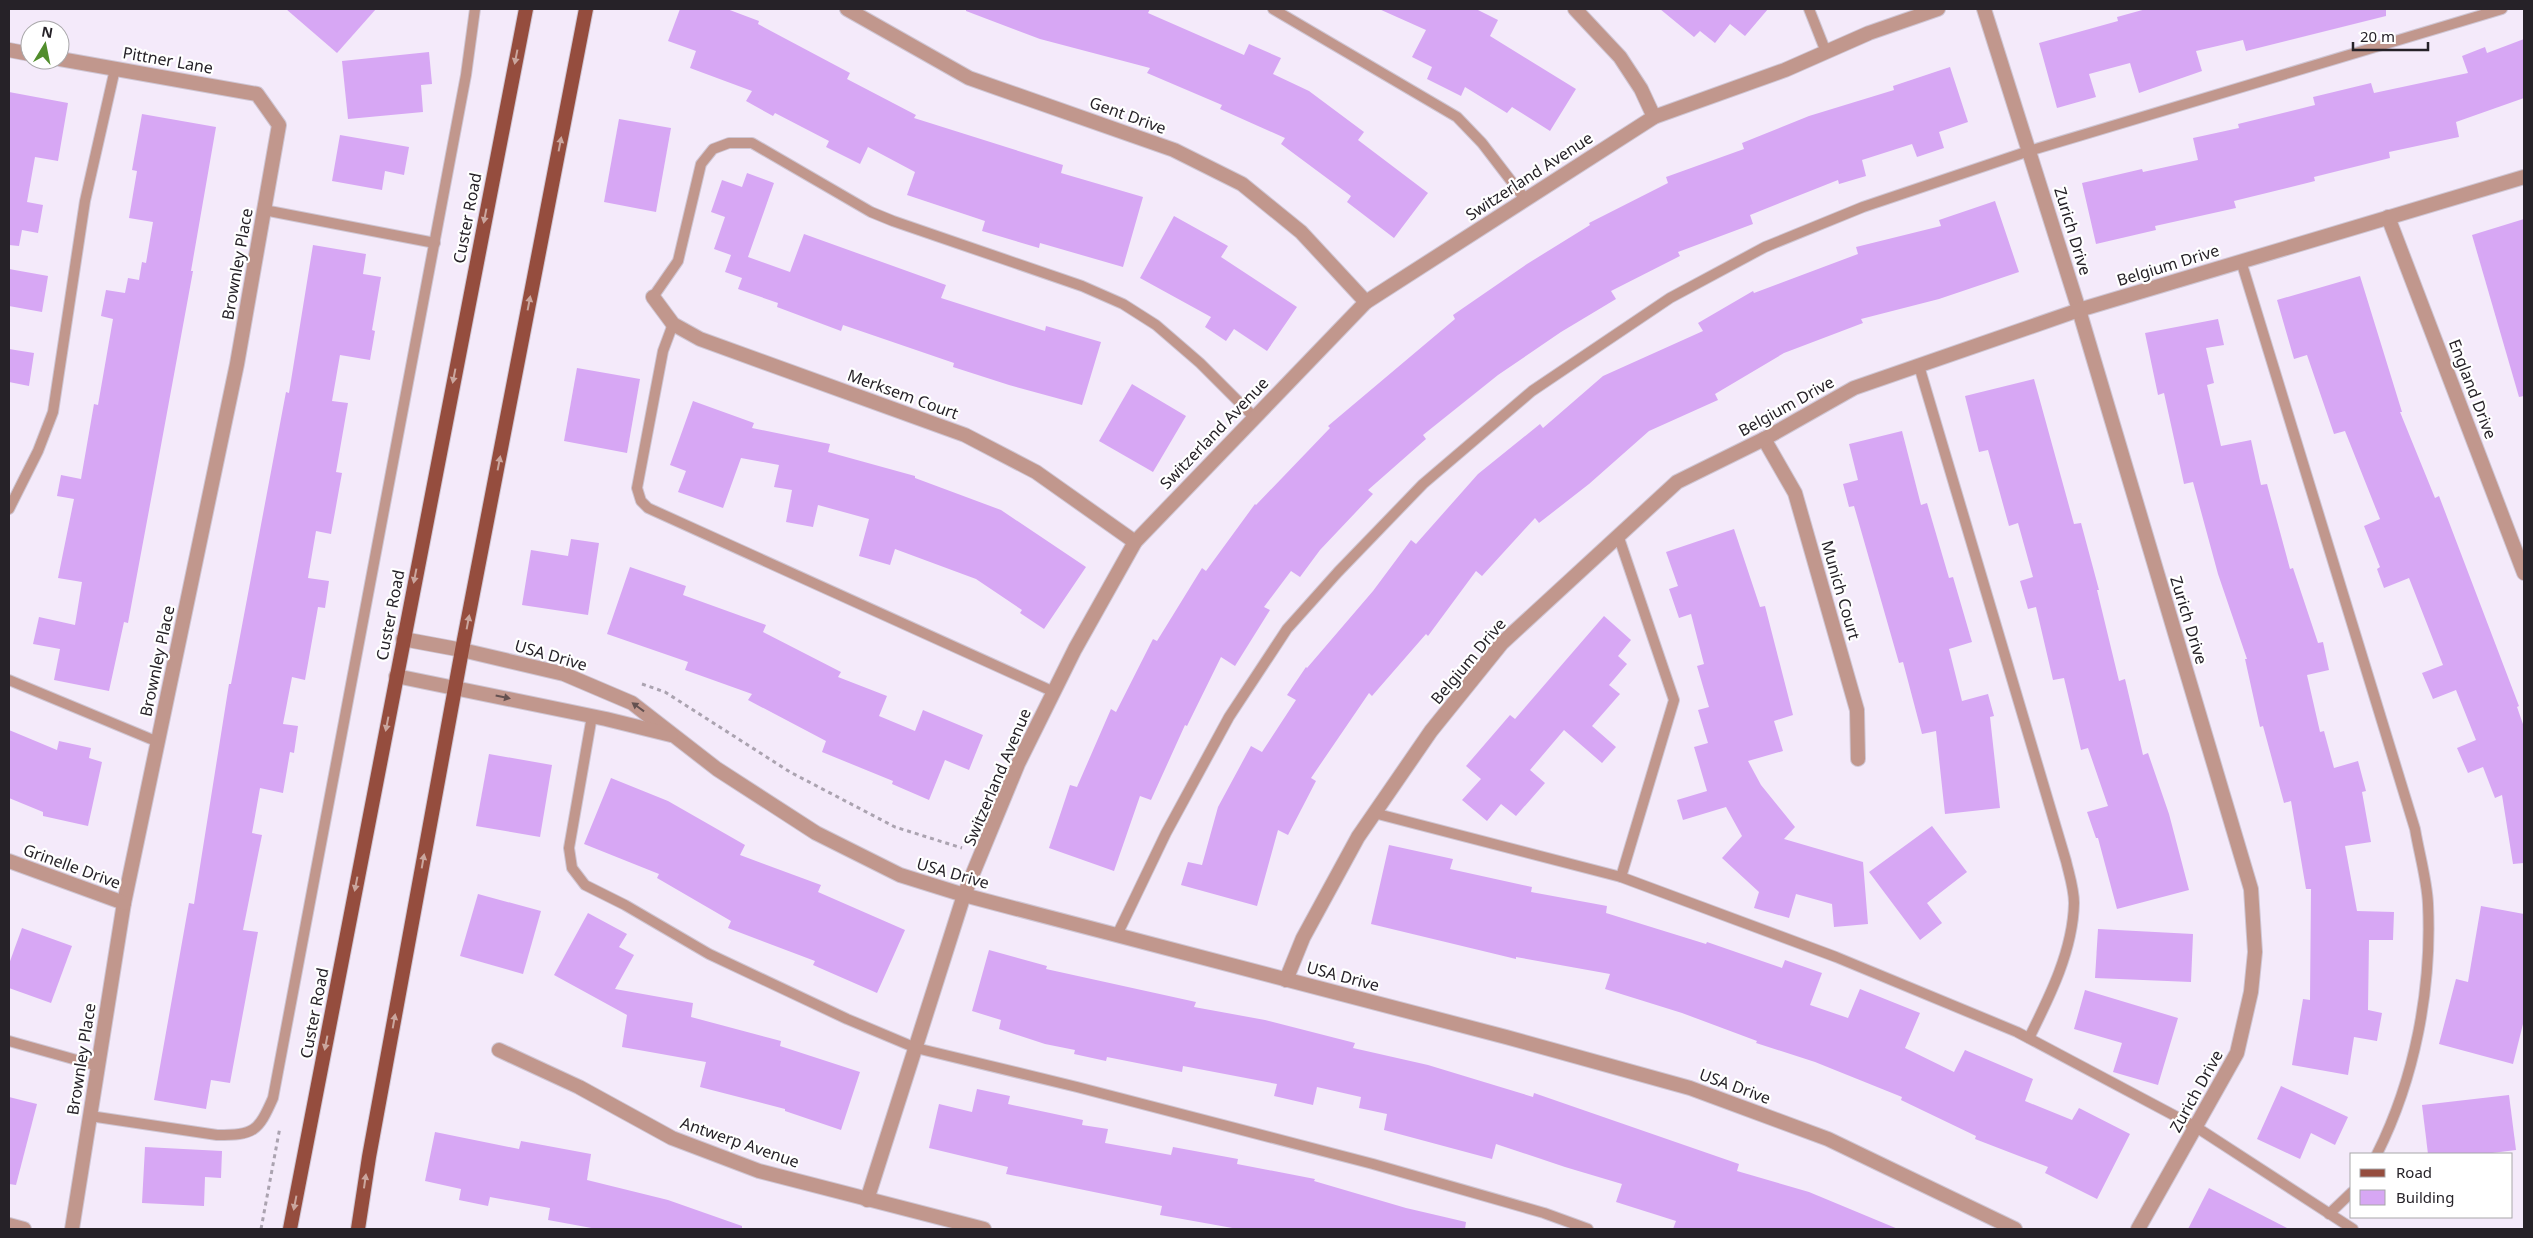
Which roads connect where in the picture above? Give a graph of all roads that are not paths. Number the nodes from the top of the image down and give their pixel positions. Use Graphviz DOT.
graph roads {
  1 [pos="475,9"];
  2 [pos="526,9"];
  3 [pos="586,9"];
  4 [pos="847,9"];
  5 [pos="1273,9"];
  6 [pos="1575,9"];
  7 [pos="1809,9"];
  8 [pos="1938,9"];
  9 [pos="1984,9"];
  10 [pos="2502,9"];
  11 [pos="1826,52"];
  12 [pos="70,61"];
  13 [pos="115,69"];
  14 [pos="264,105"];
  15 [pos="1654,118"];
  16 [pos="2029,151"];
  17 [pos="2524,177"];
  18 [pos="1525,199"];
  19 [pos="264,210"];
  20 [pos="2388,217"];
  21 [pos="435,243"];
  22 [pos="2241,261"];
  23 [pos="653,297"];
  24 [pos="1366,302"];
  25 [pos="2079,310"];
  26 [pos="673,324"];
  27 [pos="1919,366"];
  28 [pos="1254,417"];
  29 [pos="1764,439"];
  30 [pos="9,508"];
  31 [pos="1618,535"];
  32 [pos="1135,542"];
  33 [pos="2524,572"];
  34 [pos="403,639"];
  35 [pos="462,650"];
  36 [pos="396,676"];
  37 [pos="9,680"];
  38 [pos="456,687"];
  39 [pos="1054,692"];
  40 [pos="592,716"];
  41 [pos="676,737"];
  42 [pos="158,742"];
  43 [pos="1858,759"];
  44 [pos="1374,813"];
  45 [pos="9,861"];
  46 [pos="1621,877"];
  47 [pos="964,895"];
  48 [pos="124,903"];
  49 [pos="1117,935"];
  50 [pos="1286,980"];
  51 [pos="2028,1038"];
  52 [pos="9,1041"];
  53 [pos="916,1048"];
  54 [pos="499,1050"];
  55 [pos="98,1066"];
  56 [pos="90,1116"];
  57 [pos="2196,1127"];
  58 [pos="2378,1153"];
  59 [pos="2350,1194"];
  60 [pos="867,1200"];
  61 [pos="2329,1214"];
  62 [pos="9,1225"];
  63 [pos="24,1229"];
  64 [pos="72,1229"];
  65 [pos="290,1229"];
  66 [pos="358,1229"];
  67 [pos="984,1229"];
  68 [pos="1588,1229"];
  69 [pos="2015,1229"];
  70 [pos="2138,1229"];
  71 [pos="2353,1229"];
  1 -- 21 [label="lane"];
  2 -- 34 [label="main road, Custer Road, one-way"];
  35 -- 3 [label="main road, one-way"];
  4 -- 24 [label="street, Gent Drive"];
  5 -- 18 [label="lane"];
  6 -- 15 [label="street"];
  7 -- 11 [label="lane"];
  8 -- 11 [label="street, Switzerland Avenue"];
  9 -- 16 [label="street, Zurich Drive"];
  10 -- 16 [label="lane"];
  11 -- 15 [label="street, Switzerland Avenue"];
  12 -- 13 [label="street, Pittner Lane"];
  13 -- 14 [label="street, Pittner Lane"];
  13 -- 30 [label="lane"];
  14 -- 19 [label="street, Brownley Place"];
  15 -- 18 [label="street, Switzerland Avenue"];
  16 -- 25 [label="street, Zurich Drive"];
  16 -- 49 [label="lane"];
  17 -- 20 [label="street, Belgium Drive"];
  18 -- 24 [label="street, Switzerland Avenue"];
  19 -- 21 [label="lane"];
  19 -- 42 [label="street, Brownley Place"];
  20 -- 22 [label="street, Belgium Drive"];
  20 -- 33 [label="street, England Drive"];
  21 -- 56 [label="lane"];
  22 -- 25 [label="street, Belgium Drive"];
  22 -- 58 [label="lane"];
  23 -- 26 [label="street, Merksem Court"];
  23 -- 28 [label="lane"];
  24 -- 28 [label="street, Switzerland Avenue"];
  25 -- 27 [label="street, Belgium Drive"];
  25 -- 57 [label="street, Zurich Drive"];
  26 -- 32 [label="street, Merksem Court"];
  26 -- 39 [label="lane"];
  27 -- 29 [label="street, Belgium Drive"];
  27 -- 51 [label="lane"];
  28 -- 32 [label="street, Switzerland Avenue"];
  29 -- 31 [label="street, Belgium Drive"];
  29 -- 43 [label="street, Munich Court"];
  31 -- 44 [label="street, Belgium Drive"];
  31 -- 46 [label="lane"];
  32 -- 39 [label="street, Switzerland Avenue"];
  34 -- 35 [label="street, USA Drive"];
  34 -- 36 [label="main road, Custer Road"];
  35 -- 38 [label="main road"];
  41 -- 35 [label="street, USA Drive, one-way"];
  36 -- 38 [label="street, USA Drive"];
  36 -- 65 [label="main road, Custer Road, one-way"];
  37 -- 42 [label="lane"];
  38 -- 40 [label="street, USA Drive, one-way"];
  66 -- 38 [label="main road, one-way"];
  39 -- 47 [label="street, Switzerland Avenue"];
  40 -- 41 [label="street, USA Drive"];
  40 -- 53 [label="lane"];
  41 -- 47 [label="street, USA Drive"];
  42 -- 48 [label="street, Brownley Place"];
  44 -- 46 [label="lane"];
  44 -- 50 [label="street, Belgium Drive"];
  45 -- 48 [label="street, Grinelle Drive"];
  46 -- 51 [label="lane"];
  47 -- 49 [label="street, USA Drive"];
  47 -- 53 [label="street, Switzerland Avenue"];
  48 -- 55 [label="street, Brownley Place"];
  49 -- 50 [label="street, USA Drive"];
  50 -- 69 [label="street, USA Drive"];
  51 -- 57 [label="lane"];
  52 -- 55 [label="lane"];
  53 -- 60 [label="street, Switzerland Avenue"];
  53 -- 68 [label="lane"];
  54 -- 60 [label="street, Antwerp Avenue"];
  55 -- 56 [label="street, Brownley Place"];
  56 -- 64 [label="street, Brownley Place"];
  57 -- 61 [label="lane"];
  57 -- 70 [label="street, Zurich Drive"];
  59 -- 61 [label="lane"];
  60 -- 67 [label="street, Antwerp Avenue"];
  61 -- 71 [label="lane"];
  62 -- 63 [label="street"];
}
